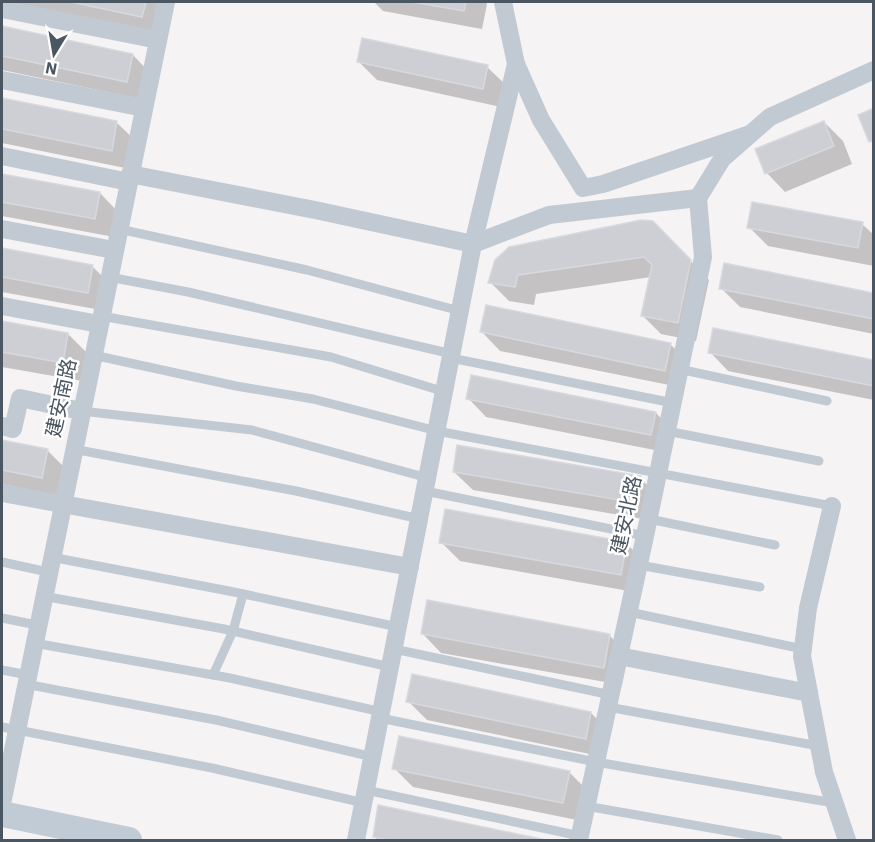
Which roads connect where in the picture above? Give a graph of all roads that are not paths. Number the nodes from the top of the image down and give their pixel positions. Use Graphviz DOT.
graph roads {
  1 [pos="166,2"];
  2 [pos="503,2"];
  3 [pos="2,9"];
  4 [pos="158,40"];
  5 [pos="516,64"];
  6 [pos="873,70"];
  7 [pos="2,80"];
  8 [pos="144,108"];
  9 [pos="750,134"];
  10 [pos="2,156"];
  11 [pos="130,178"];
  12 [pos="583,188"];
  13 [pos="698,198"];
  14 [pos="549,215"];
  15 [pos="2,229"];
  16 [pos="119,229"];
  17 [pos="474,244"];
  18 [pos="114,250"];
  19 [pos="109,277"];
  20 [pos="2,306"];
  21 [pos="460,311"];
  22 [pos="100,320"];
  23 [pos="93,355"];
  24 [pos="452,356"];
  25 [pos="680,369"];
  26 [pos="445,392"];
  27 [pos="827,401"];
  28 [pos="673,403"];
  29 [pos="81,411"];
  30 [pos="2,426"];
  31 [pos="437,431"];
  32 [pos="667,431"];
  33 [pos="73,449"];
  34 [pos="819,461"];
  35 [pos="658,474"];
  36 [pos="426,485"];
  37 [pos="2,493"];
  38 [pos="62,503"];
  39 [pos="832,507"];
  40 [pos="420,519"];
  41 [pos="647,528"];
  42 [pos="775,545"];
  43 [pos="2,562"];
  44 [pos="49,565"];
  45 [pos="639,565"];
  46 [pos="410,567"];
  47 [pos="760,586"];
  48 [pos="243,594"];
  49 [pos="43,596"];
  50 [pos="629,612"];
  51 [pos="2,618"];
  52 [pos="398,627"];
  53 [pos="233,631"];
  54 [pos="36,634"];
  55 [pos="803,650"];
  56 [pos="619,656"];
  57 [pos="392,658"];
  58 [pos="2,670"];
  59 [pos="213,675"];
  60 [pos="27,680"];
  61 [pos="809,693"];
  62 [pos="609,701"];
  63 [pos="381,715"];
  64 [pos="9,729"];
  65 [pos="819,746"];
  66 [pos="373,757"];
  67 [pos="596,762"];
  68 [pos="365,797"];
  69 [pos="834,803"];
  70 [pos="2,804"];
  71 [pos="586,806"];
  72 [pos="2,814"];
  73 [pos="579,838"];
  74 [pos="129,840"];
  75 [pos="356,840"];
  76 [pos="778,840"];
  77 [pos="847,840"];
  1 -- 4 [label="street, 建安南路"];
  2 -- 5 [label="street"];
  3 -- 4 [label="street"];
  4 -- 8 [label="street, 建安南路"];
  5 -- 12 [label="street"];
  5 -- 17 [label="street"];
  6 -- 9 [label="street"];
  7 -- 8 [label="street"];
  8 -- 11 [label="street, 建安南路"];
  9 -- 12 [label="street"];
  9 -- 13 [label="street"];
  10 -- 11 [label="street"];
  11 -- 16 [label="street, 建安南路"];
  11 -- 17 [label="street"];
  12 -- 14 [label="street"];
  13 -- 14 [label="street"];
  13 -- 25 [label="street, 建安北路"];
  14 -- 17 [label="street"];
  15 -- 18 [label="street"];
  16 -- 18 [label="street, 建安南路"];
  16 -- 21 [label="lane"];
  17 -- 21 [label="street"];
  18 -- 19 [label="street, 建安南路"];
  19 -- 22 [label="street, 建安南路"];
  19 -- 24 [label="lane"];
  20 -- 22 [label="street"];
  21 -- 24 [label="street"];
  22 -- 23 [label="street, 建安南路"];
  22 -- 26 [label="lane"];
  23 -- 29 [label="street, 建安南路"];
  23 -- 31 [label="lane"];
  24 -- 26 [label="street"];
  24 -- 28 [label="lane"];
  25 -- 27 [label="lane"];
  25 -- 28 [label="street, 建安北路"];
  26 -- 31 [label="street"];
  28 -- 32 [label="street, 建安北路"];
  29 -- 30 [label="street"];
  29 -- 33 [label="street, 建安南路"];
  29 -- 36 [label="lane"];
  31 -- 35 [label="lane"];
  31 -- 36 [label="street"];
  32 -- 34 [label="lane"];
  32 -- 35 [label="street, 建安北路"];
  33 -- 38 [label="street, 建安南路"];
  33 -- 40 [label="lane"];
  35 -- 39 [label="lane"];
  35 -- 41 [label="street, 建安北路"];
  36 -- 40 [label="street"];
  36 -- 41 [label="lane"];
  37 -- 38 [label="street"];
  38 -- 44 [label="street, 建安南路"];
  38 -- 46 [label="street"];
  39 -- 55 [label="street"];
  40 -- 46 [label="street"];
  41 -- 42 [label="lane"];
  41 -- 45 [label="street, 建安北路"];
  43 -- 44 [label="lane"];
  44 -- 48 [label="lane"];
  44 -- 49 [label="street, 建安南路"];
  45 -- 47 [label="lane"];
  45 -- 50 [label="street, 建安北路"];
  46 -- 52 [label="street"];
  48 -- 52 [label="lane"];
  48 -- 53 [label="lane"];
  49 -- 53 [label="lane"];
  49 -- 54 [label="street, 建安南路"];
  50 -- 55 [label="lane"];
  50 -- 56 [label="street, 建安北路"];
  51 -- 54 [label="lane"];
  52 -- 57 [label="street"];
  53 -- 57 [label="lane"];
  53 -- 59 [label="lane"];
  54 -- 59 [label="lane"];
  54 -- 60 [label="street, 建安南路"];
  55 -- 61 [label="street"];
  56 -- 61 [label="street"];
  56 -- 62 [label="street, 建安北路"];
  57 -- 62 [label="lane"];
  57 -- 63 [label="street"];
  58 -- 60 [label="lane"];
  59 -- 63 [label="lane"];
  60 -- 64 [label="street, 建安南路"];
  60 -- 66 [label="lane"];
  61 -- 65 [label="street"];
  62 -- 65 [label="lane"];
  62 -- 67 [label="street, 建安北路"];
  63 -- 66 [label="street"];
  63 -- 67 [label="lane"];
  64 -- 68 [label="lane"];
  64 -- 70 [label="street, 建安南路"];
  65 -- 69 [label="street"];
  66 -- 68 [label="street"];
  67 -- 69 [label="lane"];
  67 -- 71 [label="street, 建安北路"];
  68 -- 73 [label="lane"];
  68 -- 75 [label="street"];
  69 -- 77 [label="street"];
  71 -- 73 [label="street, 建安北路"];
  71 -- 76 [label="lane"];
  72 -- 74 [label="street"];
}
